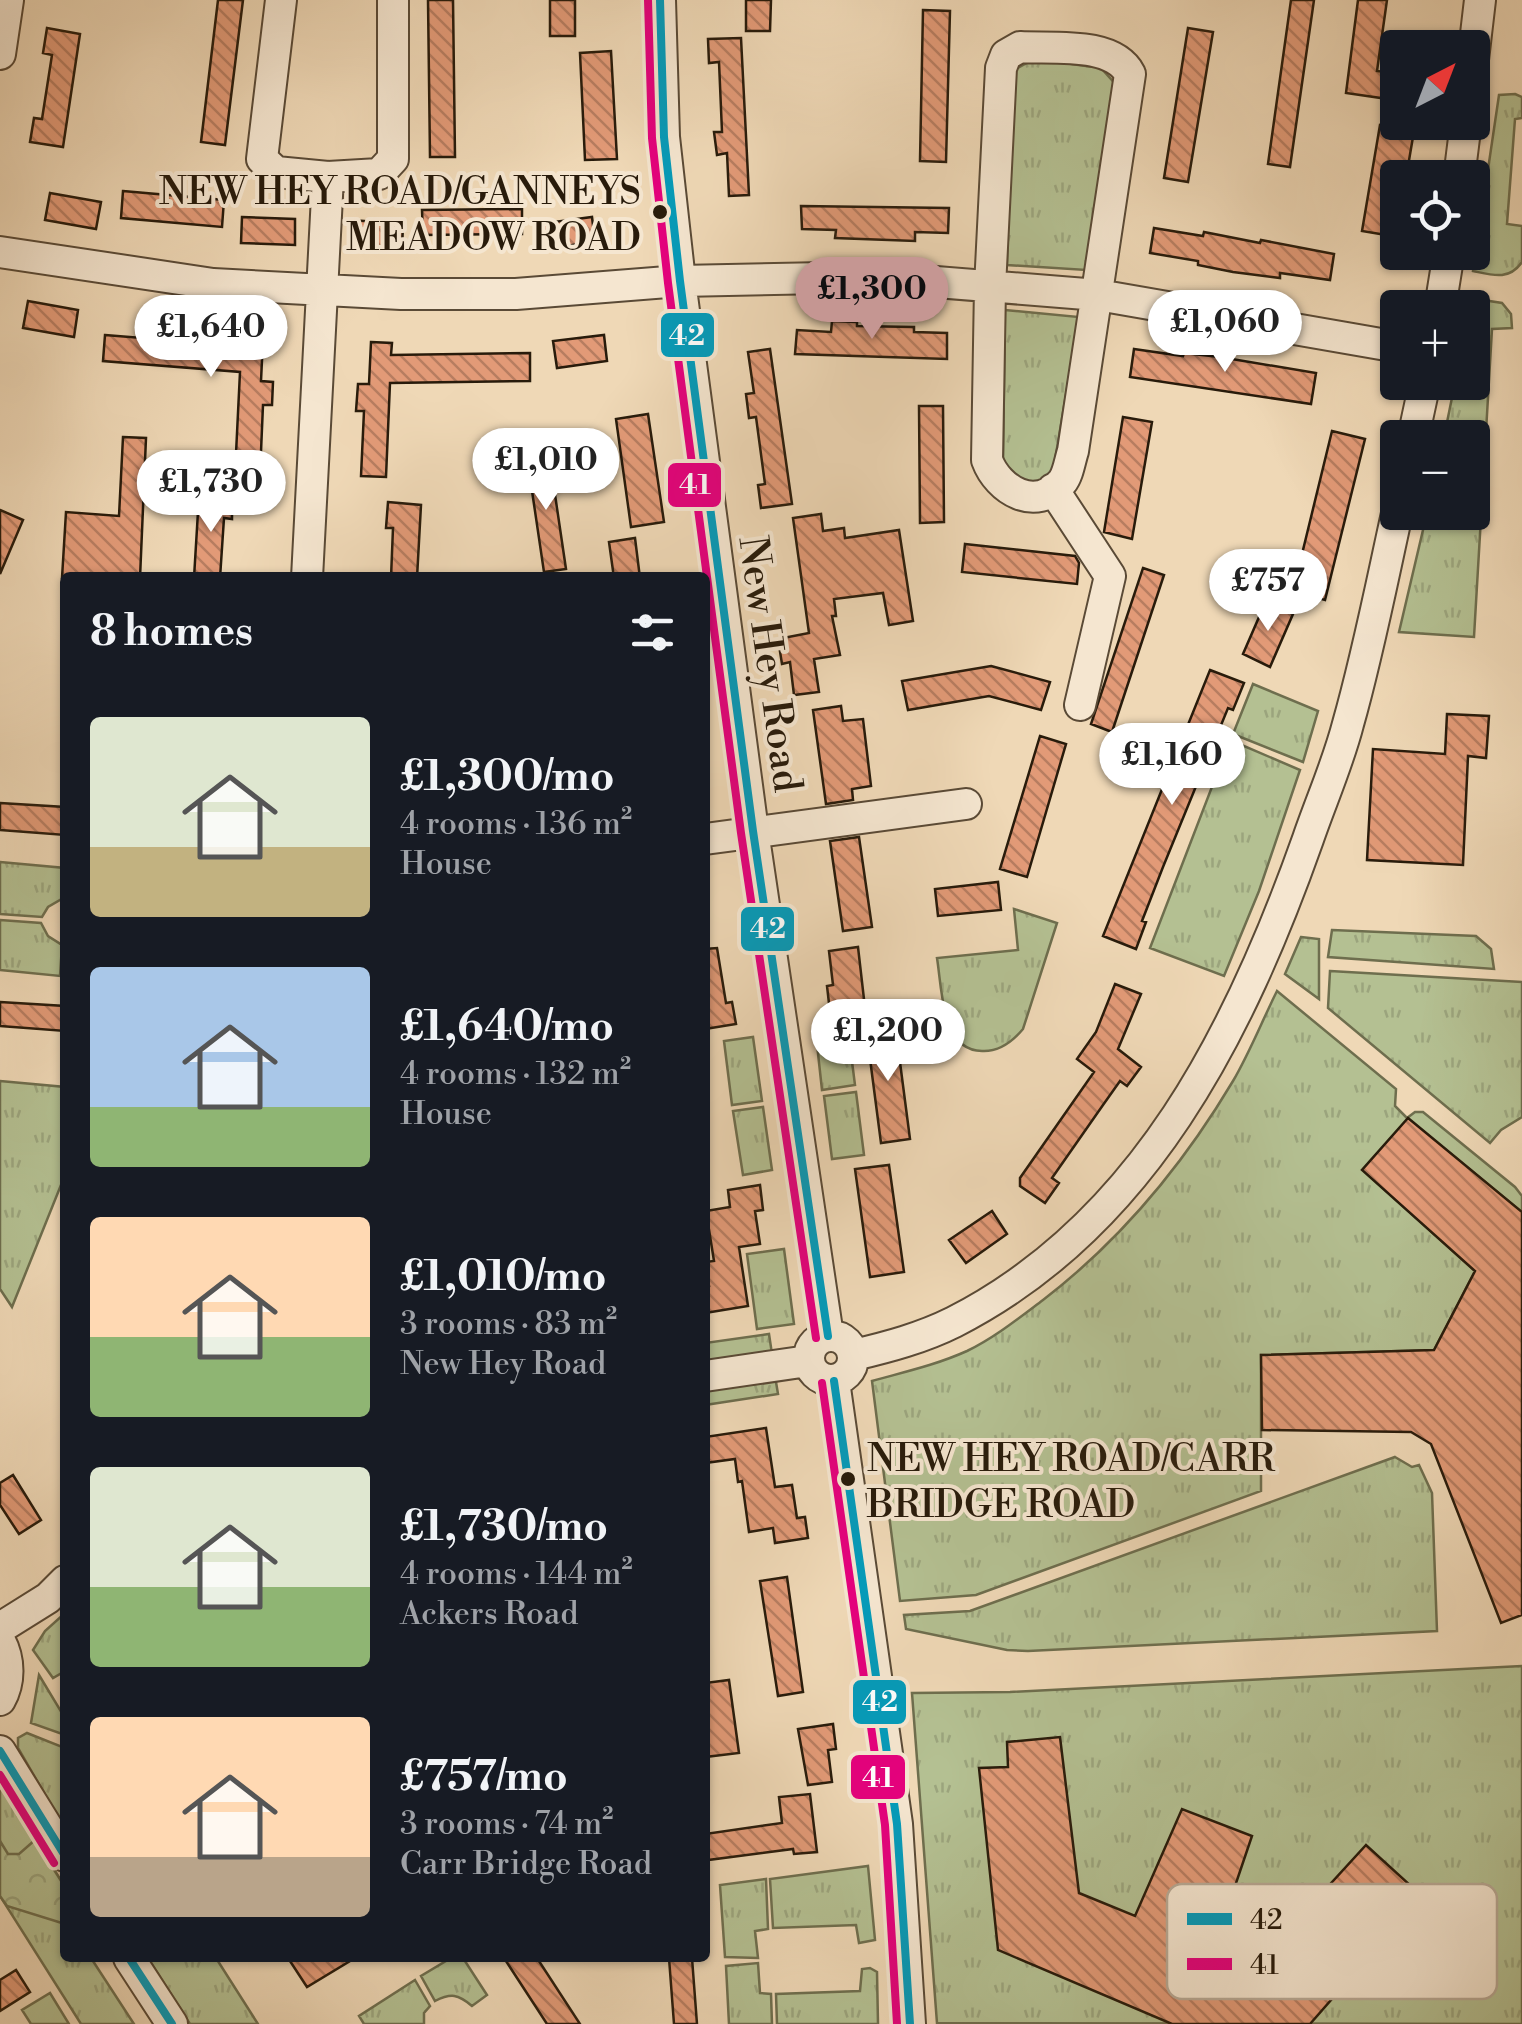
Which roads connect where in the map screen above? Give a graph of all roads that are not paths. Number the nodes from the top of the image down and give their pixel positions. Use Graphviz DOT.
graph roads {
  1 [pos="8,0"];
  2 [pos="281,0"];
  3 [pos="394,0"];
  4 [pos="660,0"];
  5 [pos="1480,0"];
  6 [pos="1476,30"];
  7 [pos="0,54"];
  8 [pos="328,177"];
  9 [pos="0,252"];
  10 [pos="680,280"];
  11 [pos="990,287"];
  12 [pos="322,289"];
  13 [pos="1098,295"];
  14 [pos="1380,344"];
  15 [pos="1052,489"];
  16 [pos="1393,530"];
  17 [pos="308,572"];
  18 [pos="1080,705"];
  19 [pos="966,804"];
  20 [pos="753,831"];
  21 [pos="710,838"];
  22 [pos="828,1336"];
  23 [pos="854,1355"];
  24 [pos="808,1361"];
  25 [pos="710,1375"];
  26 [pos="834,1381"];
  27 [pos="60,1585"];
  28 [pos="0,1628"];
  29 [pos="0,1641"];
  30 [pos="0,1700"];
  31 [pos="0,1751"];
  32 [pos="60,1848"];
  33 [pos="132,1962"];
  34 [pos="172,2024"];
  35 [pos="910,2024"];
  1 -- 7 [label="street"];
  2 -- 8 [label="street"];
  3 -- 8 [label="street"];
  4 -- 10 [label="street, New Hey Road"];
  5 -- 6 [label="street"];
  8 -- 12 [label="street"];
  9 -- 12 [label="street"];
  10 -- 11 [label="street"];
  10 -- 12 [label="street"];
  10 -- 20 [label="street, New Hey Road"];
  11 -- 13 [label="street"];
  11 -- 13 [label="street"];
  11 -- 15 [label="street"];
  12 -- 17 [label="street"];
  13 -- 14 [label="street"];
  13 -- 15 [label="street"];
  15 -- 18 [label="street"];
  16 -- 23 [label="street"];
  19 -- 20 [label="street"];
  20 -- 21 [label="street"];
  20 -- 22 [label="street, New Hey Road"];
  22 -- 23 [label="street"];
  22 -- 24 [label="street"];
  23 -- 26 [label="street"];
  24 -- 25 [label="street"];
  24 -- 26 [label="street"];
  26 -- 35 [label="street"];
  27 -- 28 [label="street"];
  29 -- 30 [label="street"];
  31 -- 32 [label="street"];
  33 -- 34 [label="street"];
}
